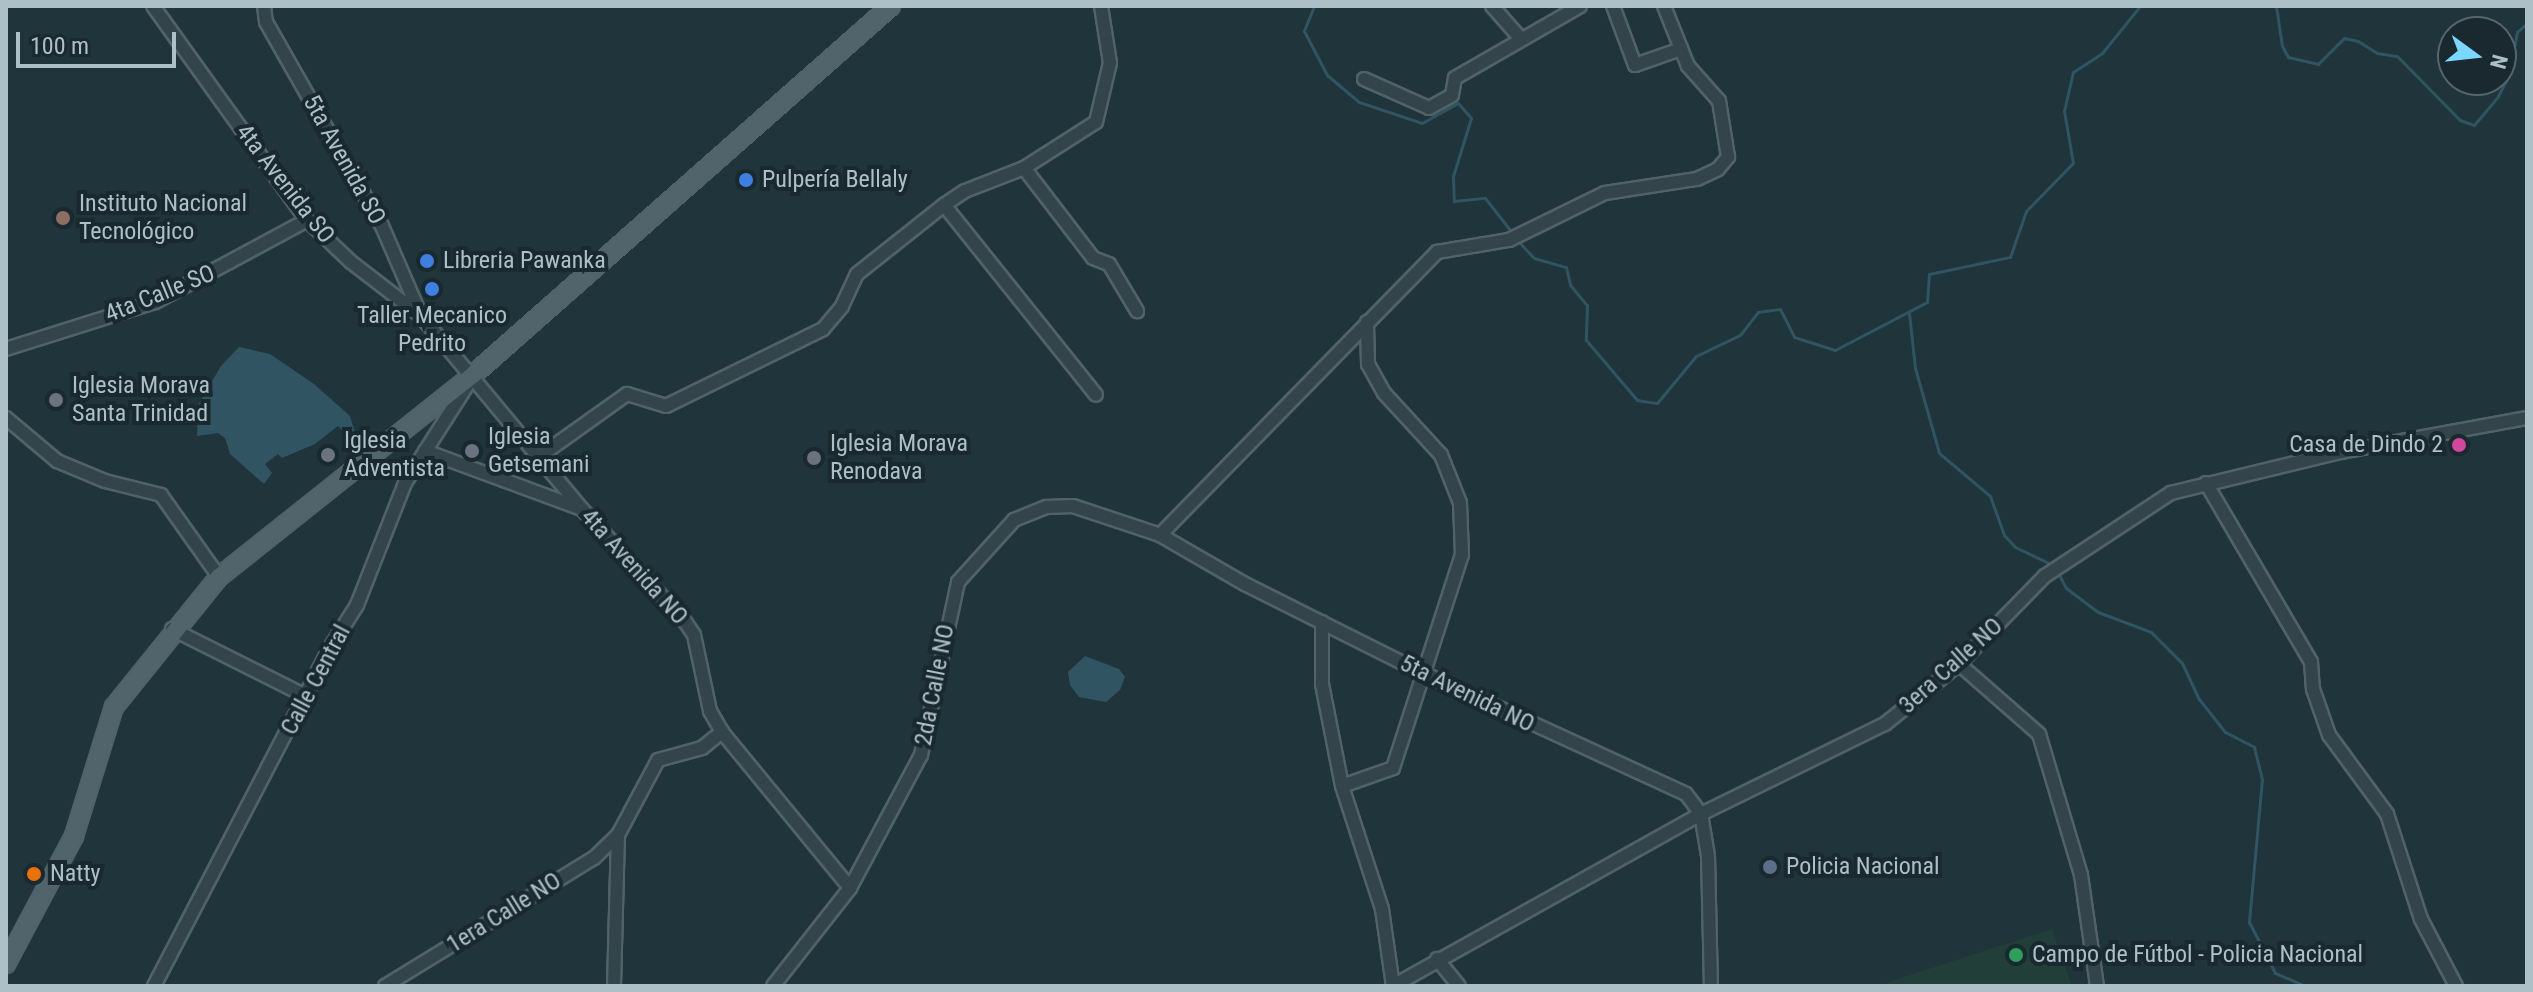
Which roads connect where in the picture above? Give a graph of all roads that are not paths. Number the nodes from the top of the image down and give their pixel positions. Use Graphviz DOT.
graph roads {
  1 [pos="153,6"];
  2 [pos="264,6"];
  3 [pos="891,6"];
  4 [pos="1101,6"];
  5 [pos="1492,6"];
  6 [pos="1580,6"];
  7 [pos="1613,6"];
  8 [pos="1664,6"];
  9 [pos="1521,39"];
  10 [pos="1681,49"];
  11 [pos="1364,79"];
  12 [pos="1024,168"];
  13 [pos="944,205"];
  14 [pos="307,220"];
  15 [pos="1137,311"];
  16 [pos="421,316"];
  17 [pos="1367,322"];
  18 [pos="6,349"];
  19 [pos="474,374"];
  20 [pos="1096,395"];
  21 [pos="6,418"];
  22 [pos="2527,418"];
  23 [pos="425,451"];
  24 [pos="540,456"];
  25 [pos="2206,483"];
  26 [pos="1073,506"];
  27 [pos="582,509"];
  28 [pos="1160,535"];
  29 [pos="219,577"];
  30 [pos="1322,622"];
  31 [pos="172,629"];
  32 [pos="1959,664"];
  33 [pos="1423,673"];
  34 [pos="308,697"];
  35 [pos="722,732"];
  36 [pos="1342,786"];
  37 [pos="1701,814"];
  38 [pos="618,835"];
  39 [pos="850,888"];
  40 [pos="1437,959"];
  41 [pos="6,964"];
  42 [pos="154,986"];
  43 [pos="385,986"];
  44 [pos="614,986"];
  45 [pos="773,986"];
  46 [pos="1393,986"];
  47 [pos="1459,986"];
  48 [pos="1711,986"];
  49 [pos="2097,986"];
  50 [pos="2456,986"];
  1 -- 14 [label="street, 4ta Avenida SO"];
  2 -- 16 [label="street, 5ta Avenida SO"];
  3 -- 19 [label="main road"];
  4 -- 12 [label="street"];
  5 -- 9 [label="street"];
  6 -- 9 [label="street"];
  7 -- 10 [label="street"];
  8 -- 10 [label="street"];
  9 -- 11 [label="street"];
  10 -- 17 [label="street"];
  12 -- 13 [label="street"];
  12 -- 15 [label="street"];
  13 -- 20 [label="street"];
  13 -- 24 [label="street"];
  14 -- 16 [label="street, 4ta Avenida SO"];
  14 -- 18 [label="street, 4ta Calle SO"];
  16 -- 19 [label="street, 4ta Avenida SO"];
  17 -- 28 [label="street"];
  17 -- 33 [label="street"];
  19 -- 23 [label="street, Calle Central"];
  19 -- 24 [label="street, 4ta Avenida NO"];
  19 -- 29 [label="main road"];
  21 -- 29 [label="street"];
  22 -- 25 [label="street, 3era Calle NO"];
  23 -- 27 [label="street"];
  23 -- 34 [label="street, Calle Central"];
  24 -- 27 [label="street, 4ta Avenida NO"];
  25 -- 32 [label="street, 3era Calle NO"];
  25 -- 50 [label="street"];
  26 -- 28 [label="street, 5ta Avenida NO"];
  26 -- 39 [label="street, 2da Calle NO"];
  27 -- 35 [label="street, 4ta Avenida NO"];
  28 -- 30 [label="street, 5ta Avenida NO"];
  29 -- 31 [label="main road"];
  30 -- 33 [label="street, 5ta Avenida NO"];
  30 -- 36 [label="street"];
  31 -- 34 [label="street"];
  31 -- 41 [label="main road"];
  32 -- 37 [label="street, 3era Calle NO"];
  32 -- 49 [label="street"];
  33 -- 36 [label="street"];
  33 -- 37 [label="street, 5ta Avenida NO"];
  34 -- 42 [label="street, Calle Central"];
  35 -- 38 [label="street"];
  35 -- 39 [label="street, 4ta Avenida NO"];
  36 -- 46 [label="street"];
  37 -- 40 [label="street, 3era Calle NO"];
  37 -- 48 [label="street"];
  38 -- 43 [label="street, 1era Calle NO"];
  38 -- 44 [label="street"];
  39 -- 45 [label="street, 2da Calle NO"];
  40 -- 46 [label="street, 3era Calle NO"];
  40 -- 47 [label="street"];
}
